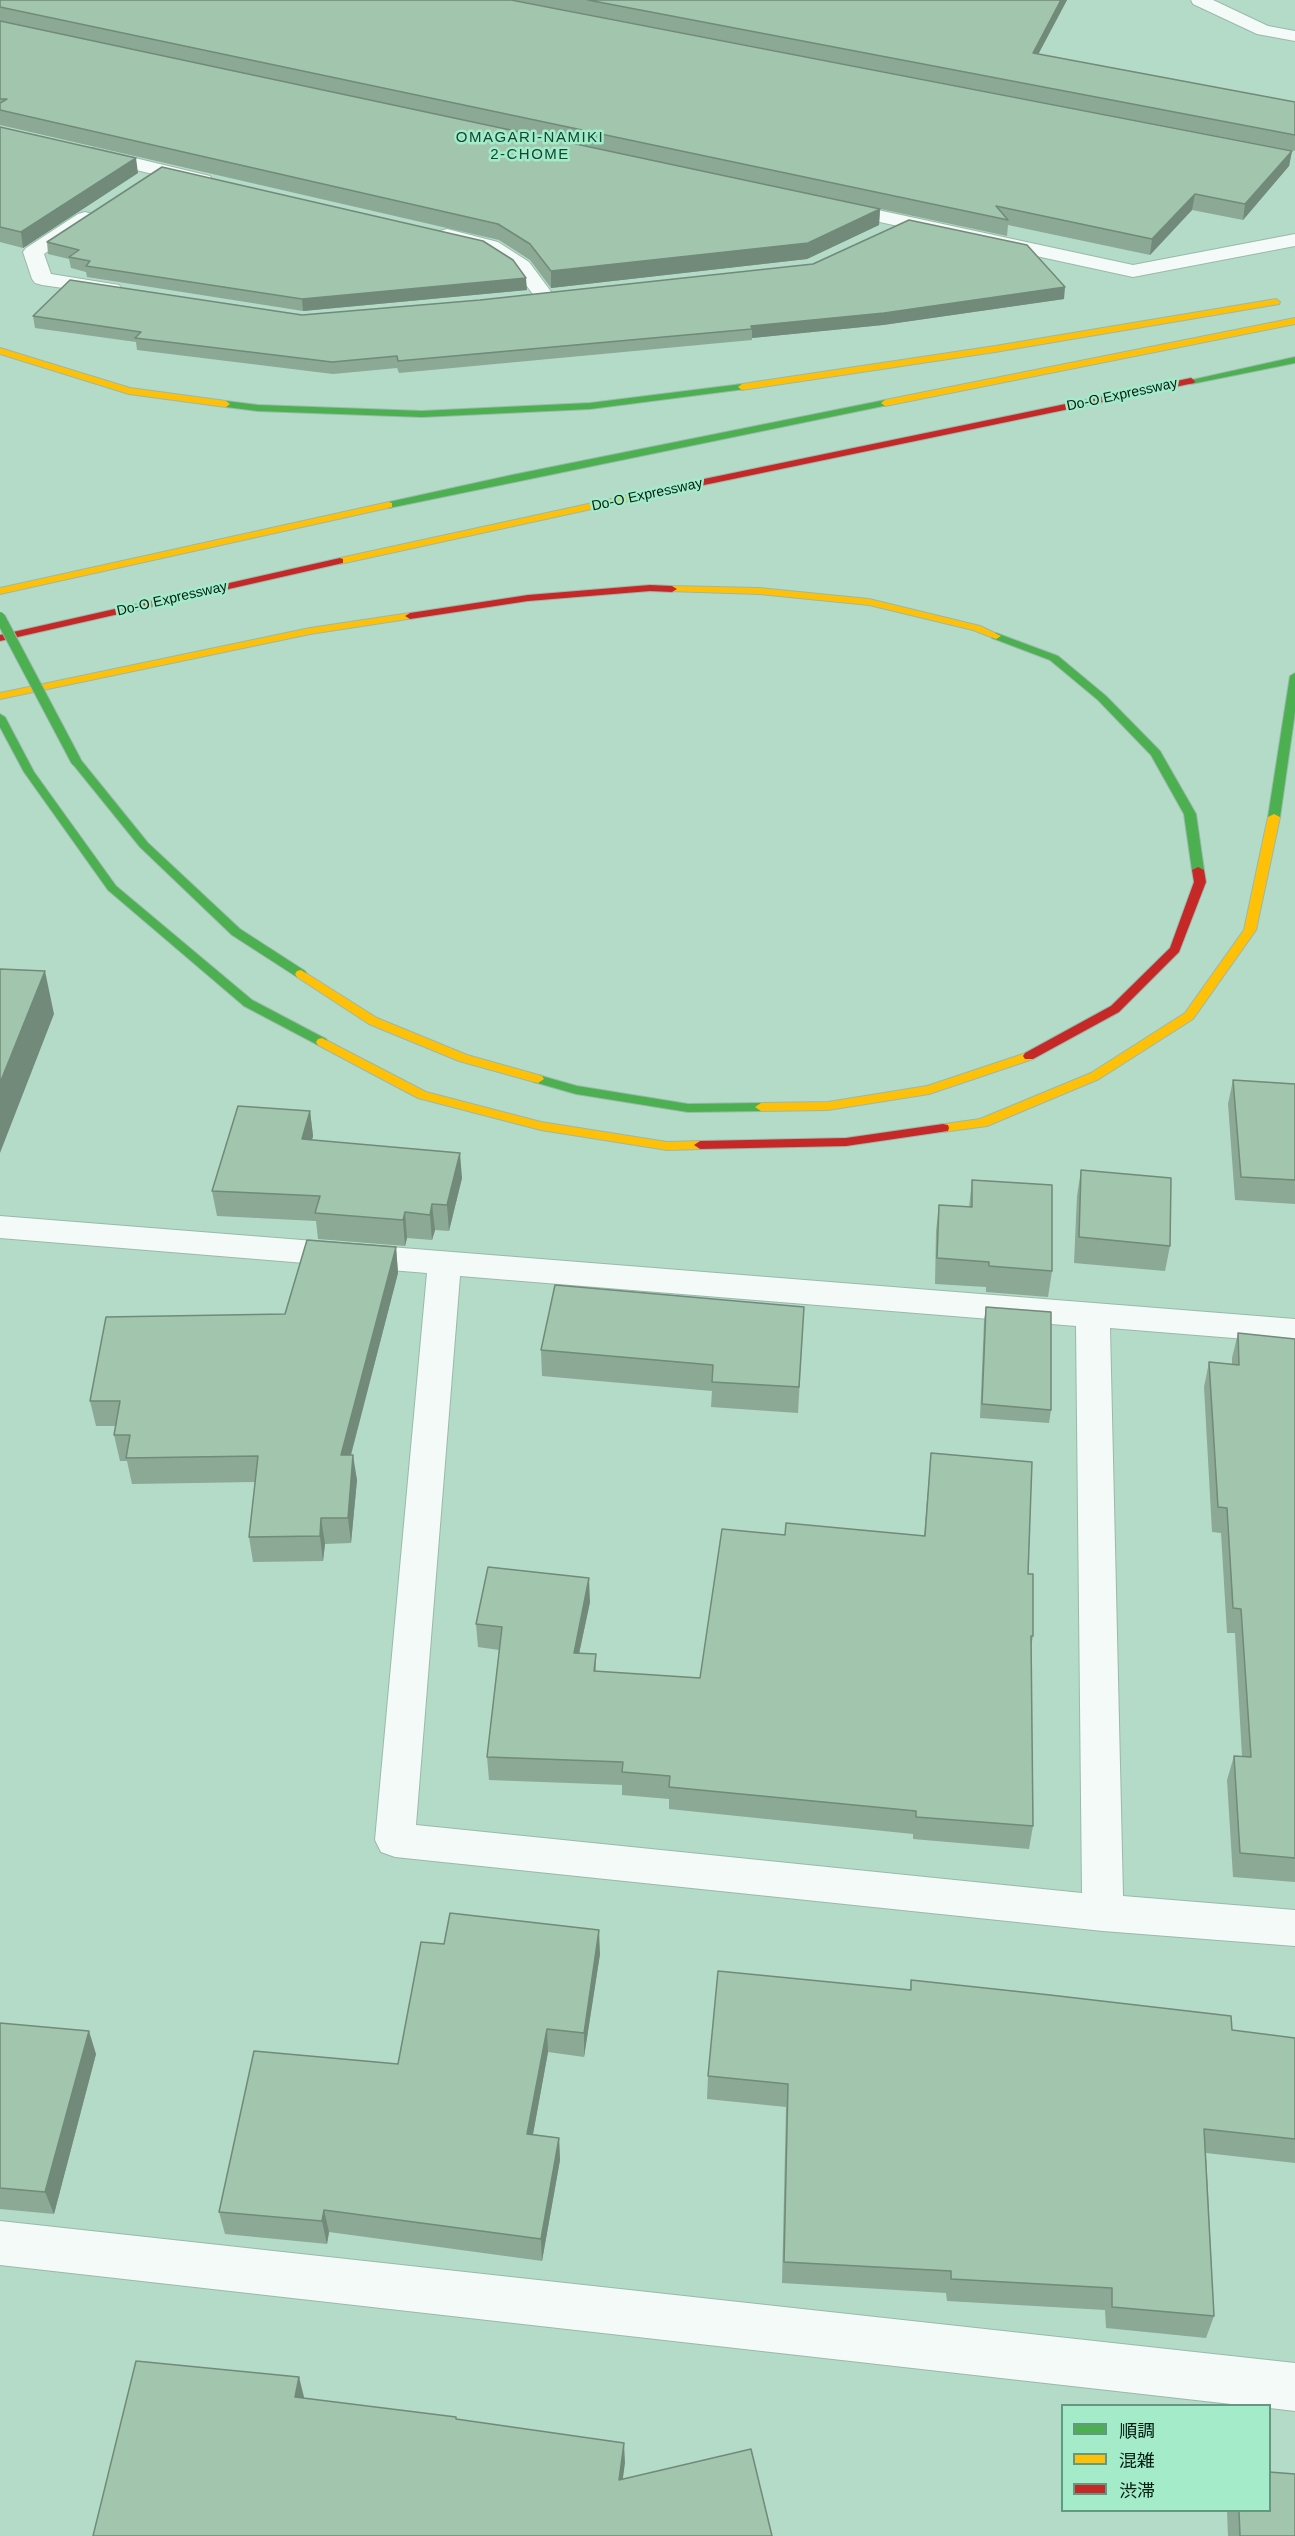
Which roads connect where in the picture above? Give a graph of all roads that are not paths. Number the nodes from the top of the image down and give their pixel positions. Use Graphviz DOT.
graph roads {
  1 [pos="1199,0"];
  2 [pos="1295,36"];
  3 [pos="80,151"];
  4 [pos="160,170"];
  5 [pos="140,182"];
  6 [pos="217,183"];
  7 [pos="813,202"];
  8 [pos="101,208"];
  9 [pos="906,222"];
  10 [pos="434,232"];
  11 [pos="874,237"];
  12 [pos="1295,240"];
  13 [pos="137,293"];
  14 [pos="568,294"];
  15 [pos="545,297"];
  16 [pos="523,299"];
  17 [pos="1285,300"];
  18 [pos="1295,321"];
  19 [pos="0,351"];
  20 [pos="1295,360"];
  21 [pos="0,591"];
  22 [pos="0,618"];
  23 [pos="0,638"];
  24 [pos="1295,676"];
  25 [pos="0,696"];
  26 [pos="0,717"];
  27 [pos="0,1227"];
  28 [pos="444,1264"];
  29 [pos="1093,1314"];
  30 [pos="1295,1331"];
  31 [pos="1103,1913"];
  32 [pos="1295,1928"];
  33 [pos="0,2243"];
  34 [pos="1295,2387"];
  1 -- 2 [label="street"];
  3 -- 4 [label="street"];
  4 -- 5 [label="street"];
  4 -- 6 [label="street"];
  7 -- 9 [label="street"];
  8 -- 13 [label="street"];
  9 -- 11 [label="street"];
  9 -- 12 [label="street"];
  10 -- 15 [label="street"];
  14 -- 15 [label="street"];
  15 -- 16 [label="street"];
  17 -- 19 [label="highway"];
  18 -- 21 [label="highway"];
  20 -- 23 [label="highway, Do-O Expressway"];
  22 -- 25 [label="highway, bridge"];
  24 -- 26 [label="highway"];
  27 -- 28 [label="street"];
  28 -- 29 [label="street"];
  28 -- 31 [label="street"];
  29 -- 30 [label="street"];
  29 -- 31 [label="street"];
  31 -- 32 [label="street"];
  33 -- 34 [label="street"];
}
